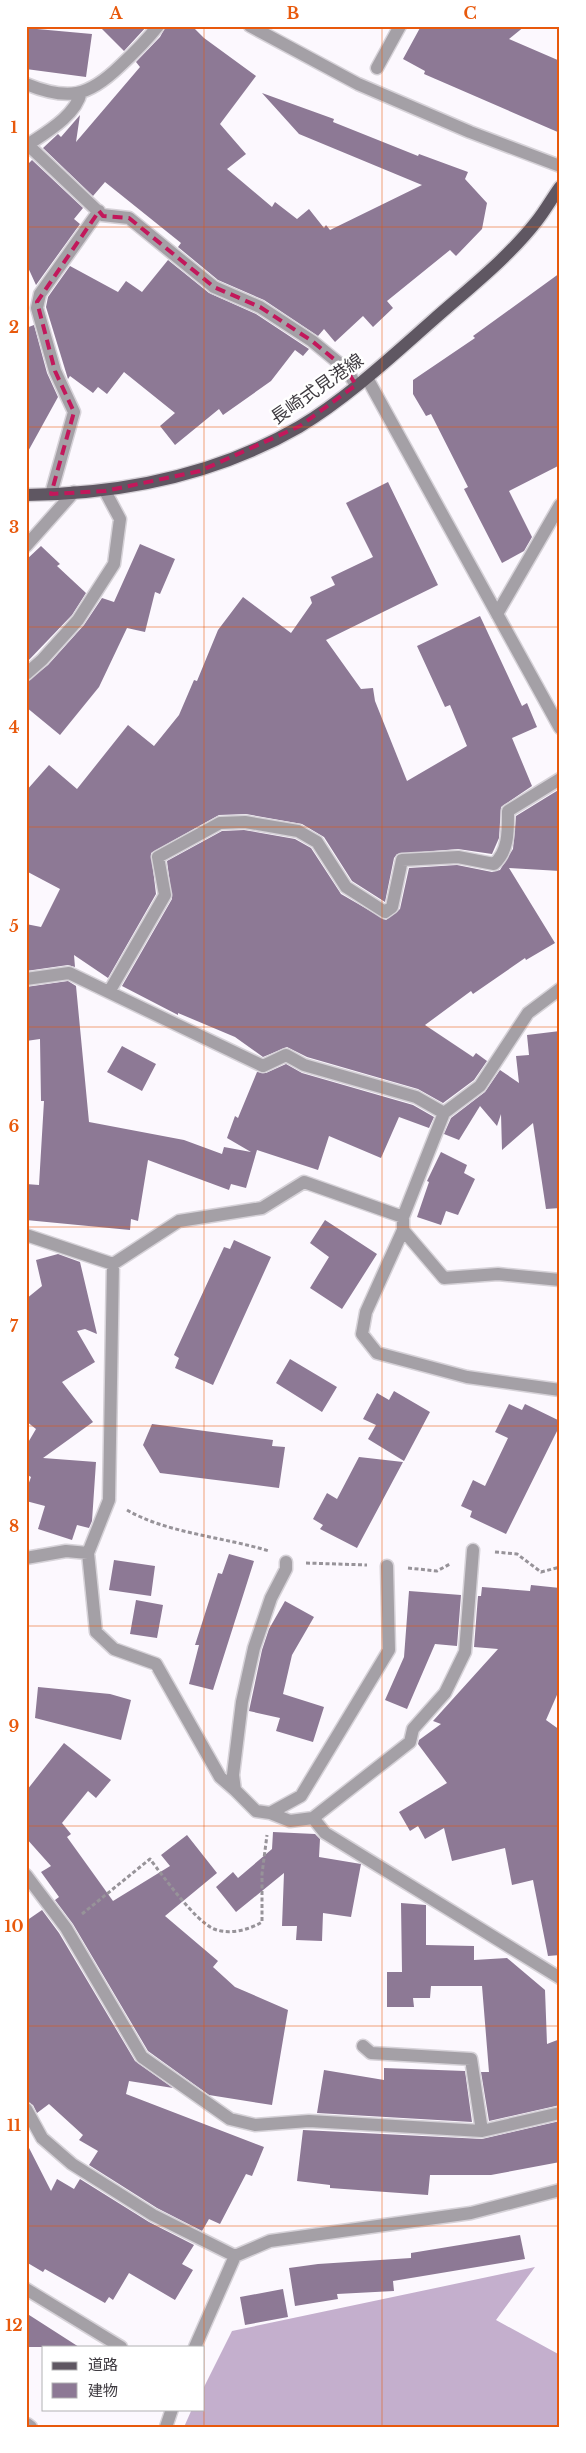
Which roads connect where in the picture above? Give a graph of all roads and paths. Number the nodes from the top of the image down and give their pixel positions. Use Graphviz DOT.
graph roads {
  1 [pos="158,26"];
  2 [pos="250,26"];
  3 [pos="400,26"];
  4 [pos="377,68"];
  5 [pos="26,84"];
  6 [pos="82,92"];
  7 [pos="27,146"];
  8 [pos="560,166"];
  9 [pos="560,187"];
  10 [pos="98,211"];
  11 [pos="361,382"];
  12 [pos="105,491"];
  13 [pos="74,492"];
  14 [pos="26,494"];
  15 [pos="52,494"];
  16 [pos="560,505"];
  17 [pos="26,546"];
  18 [pos="497,614"];
  19 [pos="26,674"];
  20 [pos="560,728"];
  21 [pos="560,779"];
  22 [pos="26,979"];
  23 [pos="560,989"];
  24 [pos="109,992"];
  25 [pos="444,1113"];
  26 [pos="403,1224"];
  27 [pos="26,1235"];
  28 [pos="113,1264"];
  29 [pos="560,1280"];
  30 [pos="560,1390"];
  31 [pos="110,1500"];
  32 [pos="473,1550"];
  33 [pos="88,1553"];
  34 [pos="26,1558"];
  35 [pos="286,1562"];
  36 [pos="387,1566"];
  37 [pos="560,1567"];
  38 [pos="235,1790"];
  39 [pos="270,1813"];
  40 [pos="313,1818"];
  41 [pos="26,1875"];
  42 [pos="66,1928"];
  43 [pos="560,1978"];
  44 [pos="363,2046"];
  45 [pos="26,2109"];
  46 [pos="560,2113"];
  47 [pos="482,2131"];
  48 [pos="560,2190"];
  49 [pos="235,2256"];
  50 [pos="26,2289"];
  51 [pos="119,2346"];
  52 [pos="196,2346"];
  53 [pos="172,2410"];
  54 [pos="27,2424"];
  55 [pos="31,2427"];
  56 [pos="166,2427"];
  1 -- 6 [label="street"];
  2 -- 8 [label="street"];
  3 -- 4 [label="street"];
  5 -- 6 [label="street"];
  6 -- 7 [label="street"];
  7 -- 10 [label="street"];
  9 -- 11 [label="main road, 長崎式見港線"];
  10 -- 11 [label="street"];
  10 -- 15 [label="street"];
  11 -- 12 [label="main road, 長崎式見港線"];
  11 -- 18 [label="street"];
  12 -- 13 [label="main road, 長崎式見港線"];
  12 -- 19 [label="street"];
  13 -- 15 [label="main road, 長崎式見港線"];
  13 -- 17 [label="street"];
  14 -- 15 [label="main road, 長崎式見港線"];
  16 -- 18 [label="street"];
  18 -- 20 [label="street"];
  21 -- 24 [label="street"];
  22 -- 24 [label="street"];
  23 -- 25 [label="street"];
  24 -- 25 [label="street"];
  25 -- 26 [label="street"];
  26 -- 28 [label="street"];
  26 -- 29 [label="street"];
  26 -- 30 [label="street"];
  27 -- 28 [label="street"];
  28 -- 31 [label="street"];
  31 -- 33 [label="street"];
  31 -- 35 [label="path"];
  32 -- 36 [label="path"];
  32 -- 37 [label="path"];
  32 -- 40 [label="street"];
  33 -- 34 [label="street"];
  33 -- 38 [label="street"];
  35 -- 36 [label="path"];
  35 -- 38 [label="street"];
  36 -- 39 [label="street"];
  38 -- 39 [label="street"];
  39 -- 40 [label="street"];
  39 -- 42 [label="path"];
  40 -- 43 [label="street"];
  41 -- 42 [label="street"];
  42 -- 47 [label="street"];
  44 -- 47 [label="street"];
  45 -- 49 [label="street"];
  46 -- 47 [label="street"];
  48 -- 49 [label="street"];
  49 -- 52 [label="street"];
  50 -- 51 [label="street"];
  53 -- 56 [label="street"];
  54 -- 55 [label="street"];
}
